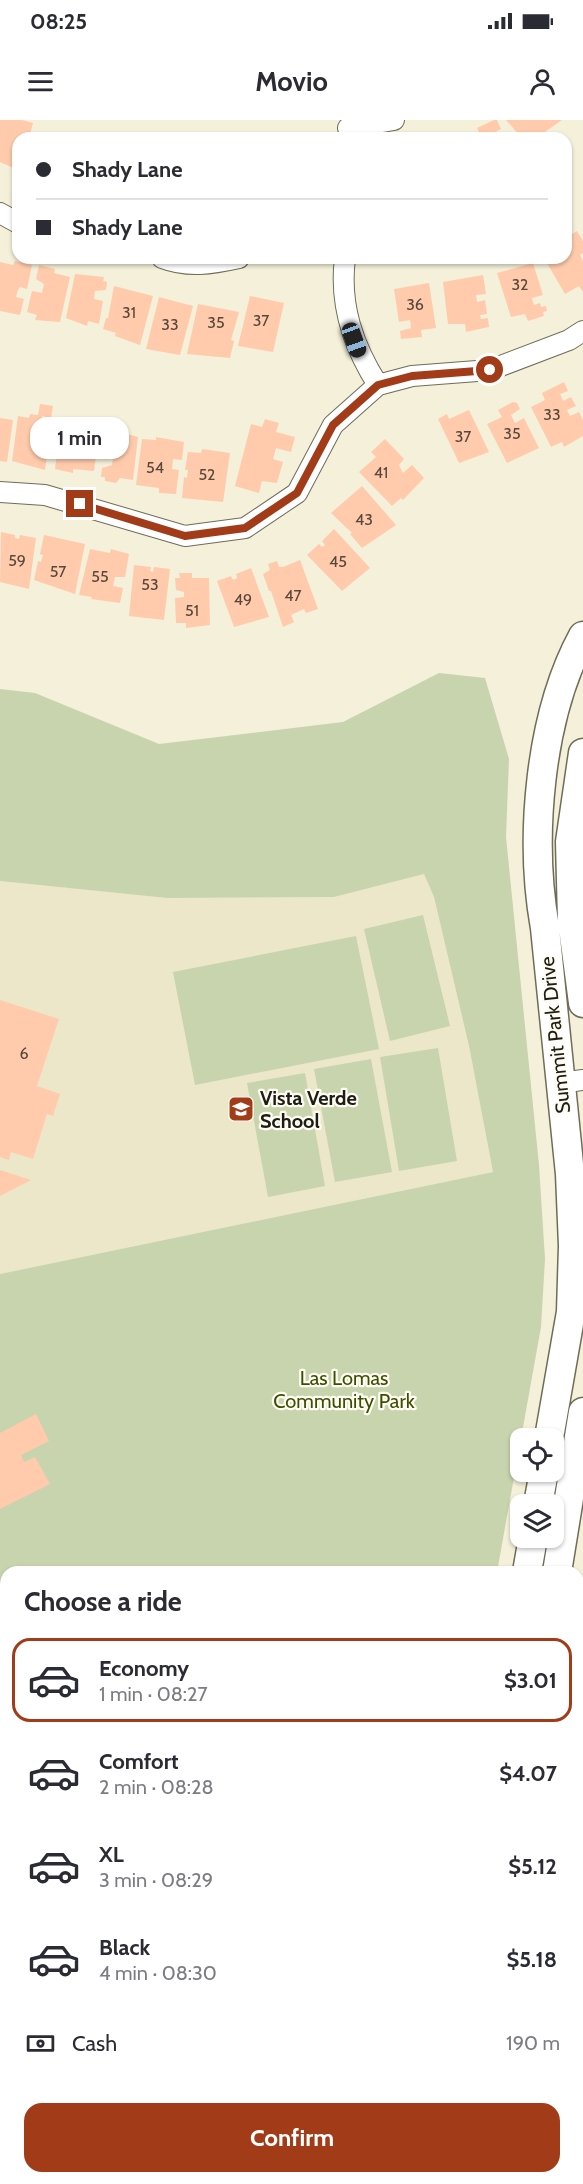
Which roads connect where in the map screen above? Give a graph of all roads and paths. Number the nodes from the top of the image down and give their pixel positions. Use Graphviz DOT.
graph roads {
  1 [pos="394,120"];
  2 [pos="348,129"];
  3 [pos="177,264"];
  4 [pos="212,264"];
  5 [pos="344,264"];
  6 [pos="583,331"];
  7 [pos="378,385"];
  8 [pos="0,492"];
  9 [pos="583,636"];
  10 [pos="583,753"];
  11 [pos="583,1003"];
  12 [pos="571,1081"];
  13 [pos="583,1412"];
  14 [pos="551,1428"];
  15 [pos="570,1458"];
  16 [pos="531,1548"];
  17 [pos="528,1566"];
  18 [pos="558,1566"];
  1 -- 2 [label="street"];
  3 -- 4 [label="street"];
  5 -- 7 [label="street"];
  6 -- 7 [label="street"];
  7 -- 8 [label="street"];
  9 -- 12 [label="street, Summit Park Drive"];
  10 -- 11 [label="street, Summit Park Drive"];
  12 -- 14 [label="street, Summit Park Drive"];
  13 -- 15 [label="street"];
  15 -- 18 [label="street"];
  16 -- 17 [label="street"];
}
